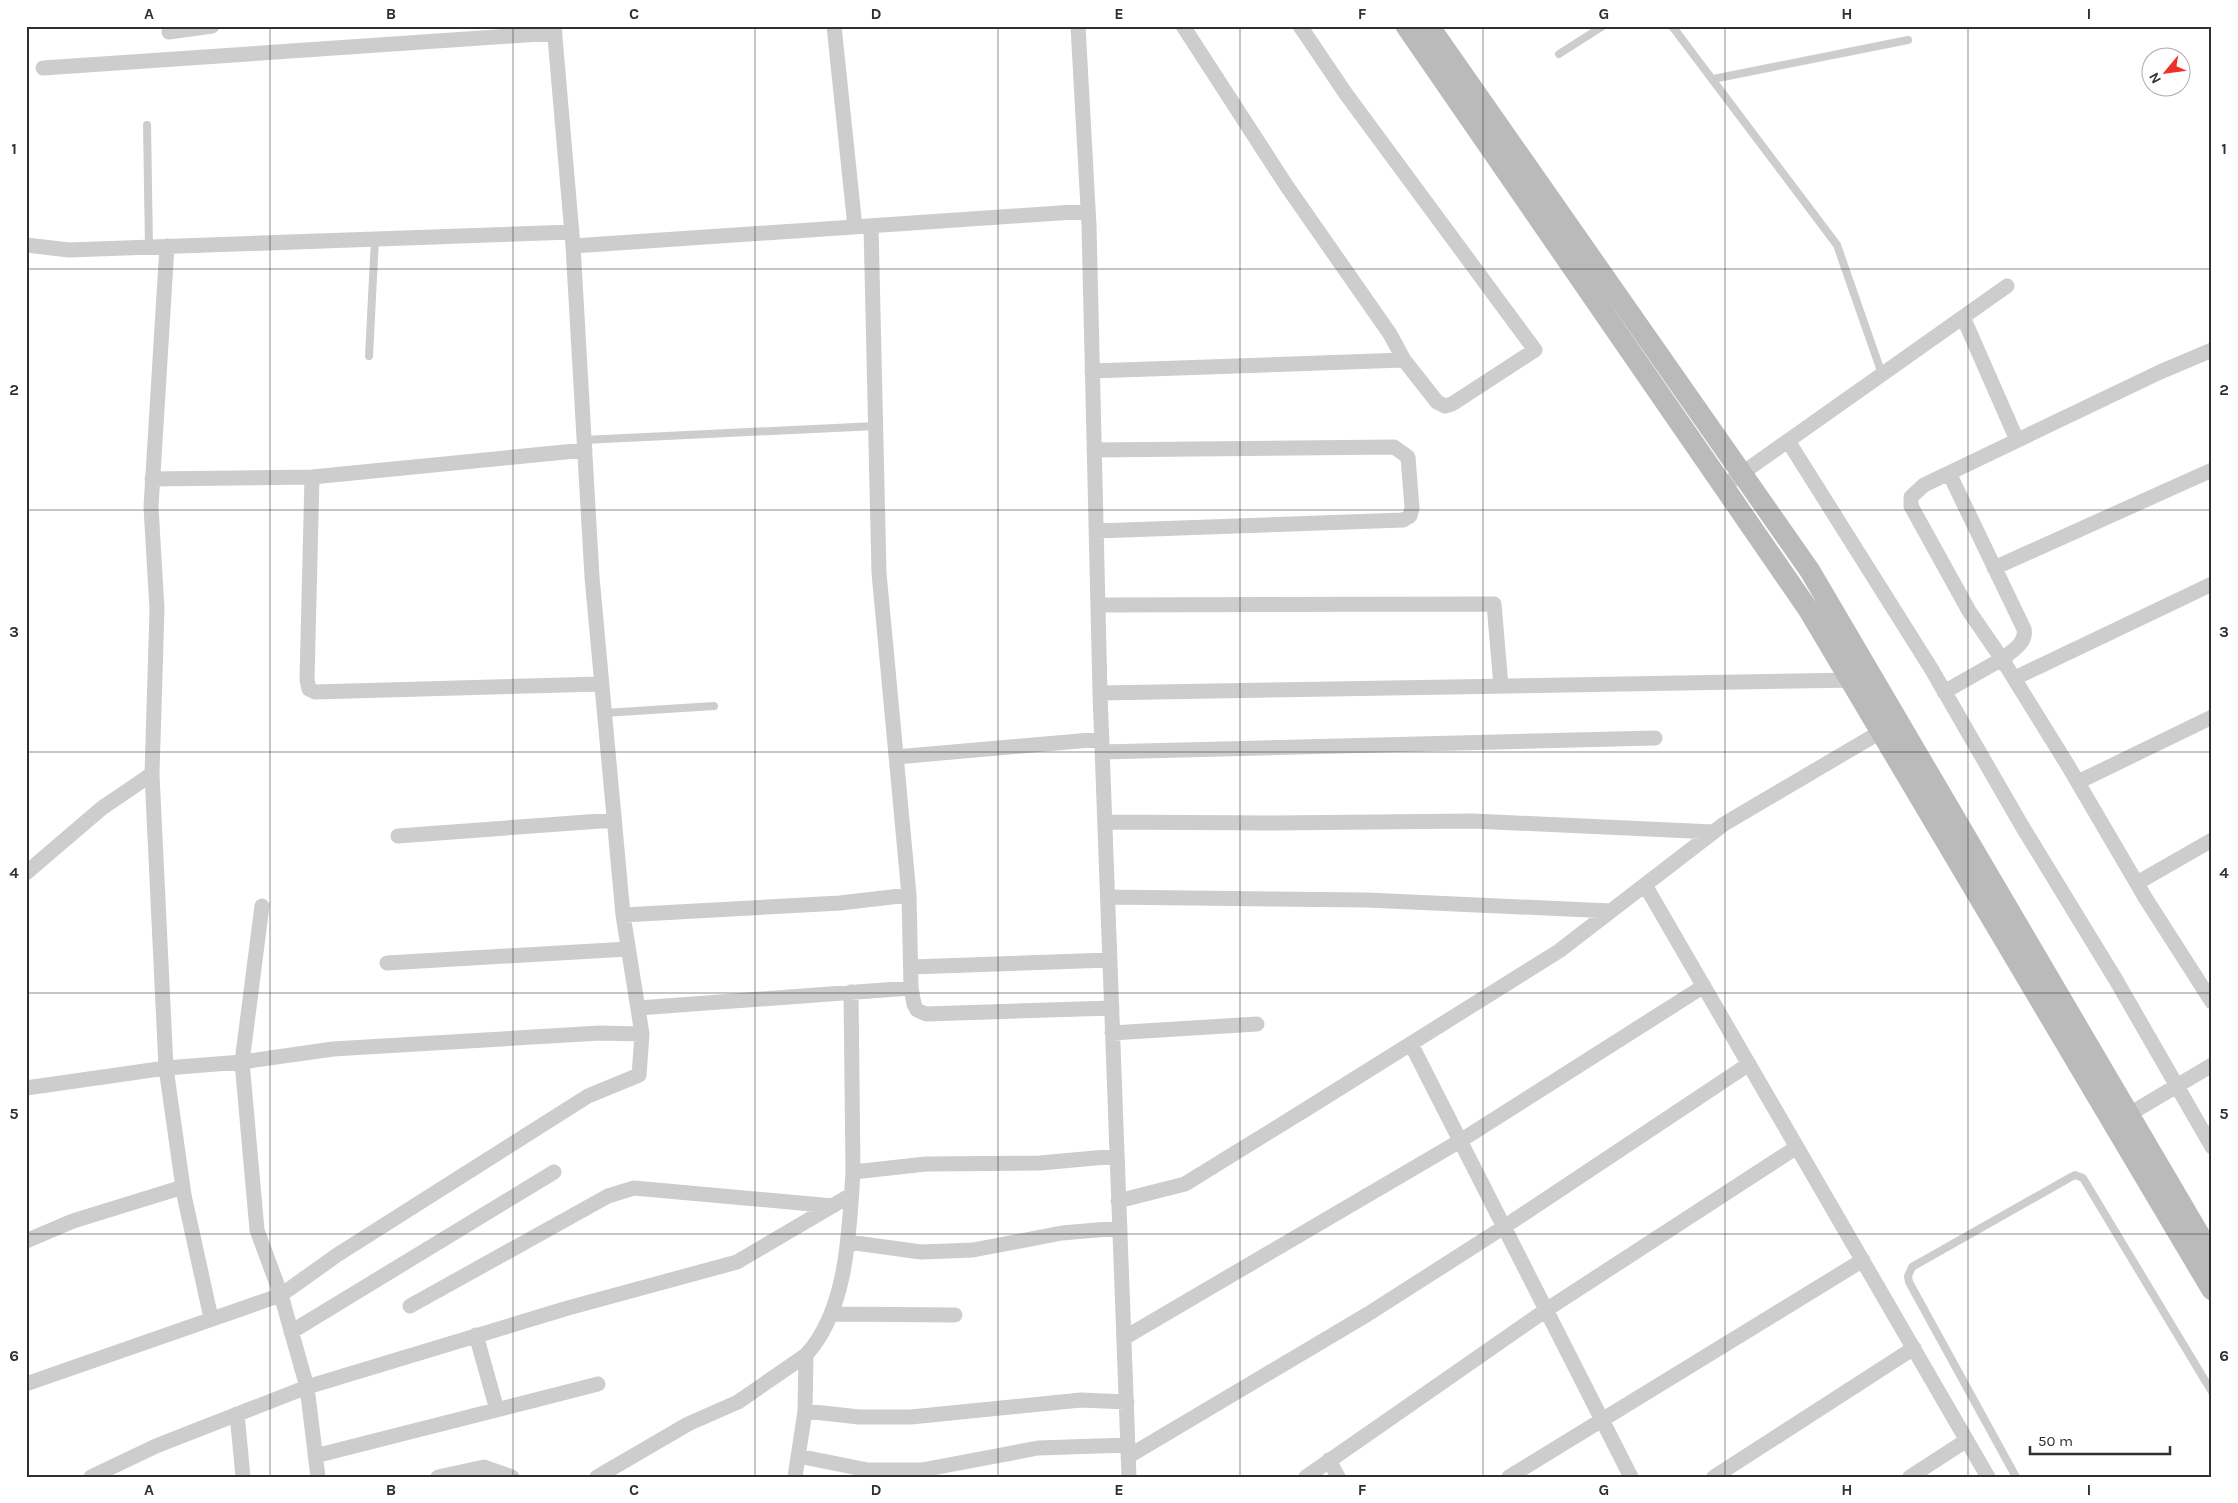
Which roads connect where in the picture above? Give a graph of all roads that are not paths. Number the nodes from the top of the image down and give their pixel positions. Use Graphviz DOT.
graph roads {
  1 [pos="212,26"];
  2 [pos="834,26"];
  3 [pos="1078,26"];
  4 [pos="1183,26"];
  5 [pos="1300,26"];
  6 [pos="1406,26"];
  7 [pos="1429,26"];
  8 [pos="1603,26"];
  9 [pos="1672,26"];
  10 [pos="554,30"];
  11 [pos="169,32"];
  12 [pos="1908,40"];
  13 [pos="1558,54"];
  14 [pos="43,68"];
  15 [pos="1713,78"];
  16 [pos="147,126"];
  17 [pos="1088,211"];
  18 [pos="871,226"];
  19 [pos="855,227"];
  20 [pos="375,239"];
  21 [pos="572,239"];
  22 [pos="26,245"];
  23 [pos="167,246"];
  24 [pos="149,247"];
  25 [pos="2007,286"];
  26 [pos="1963,317"];
  27 [pos="2212,350"];
  28 [pos="369,356"];
  29 [pos="1404,360"];
  30 [pos="1092,371"];
  31 [pos="1882,374"];
  32 [pos="876,426"];
  33 [pos="2017,440"];
  34 [pos="1788,441"];
  35 [pos="584,445"];
  36 [pos="1094,450"];
  37 [pos="2212,470"];
  38 [pos="1741,473"];
  39 [pos="1949,473"];
  40 [pos="312,477"];
  41 [pos="152,479"];
  42 [pos="1724,486"];
  43 [pos="1096,531"];
  44 [pos="1994,568"];
  45 [pos="2212,584"];
  46 [pos="1098,605"];
  47 [pos="2002,659"];
  48 [pos="2015,678"];
  49 [pos="1851,680"];
  50 [pos="1874,680"];
  51 [pos="602,684"];
  52 [pos="1500,686"];
  53 [pos="1944,692"];
  54 [pos="1100,693"];
  55 [pos="714,706"];
  56 [pos="604,713"];
  57 [pos="2212,717"];
  58 [pos="1882,731"];
  59 [pos="1655,738"];
  60 [pos="1102,746"];
  61 [pos="896,757"];
  62 [pos="152,774"];
  63 [pos="2078,782"];
  64 [pos="614,820"];
  65 [pos="1105,822"];
  66 [pos="1713,832"];
  67 [pos="398,836"];
  68 [pos="2212,840"];
  69 [pos="26,873"];
  70 [pos="2137,883"];
  71 [pos="1645,885"];
  72 [pos="909,895"];
  73 [pos="1108,897"];
  74 [pos="262,906"];
  75 [pos="1611,911"];
  76 [pos="623,915"];
  77 [pos="628,949"];
  78 [pos="1110,960"];
  79 [pos="387,963"];
  80 [pos="911,967"];
  81 [pos="1704,986"];
  82 [pos="911,988"];
  83 [pos="851,992"];
  84 [pos="2212,1002"];
  85 [pos="638,1008"];
  86 [pos="1112,1008"];
  87 [pos="1256,1024"];
  88 [pos="1112,1032"];
  89 [pos="642,1034"];
  90 [pos="1411,1044"];
  91 [pos="242,1062"];
  92 [pos="1749,1064"];
  93 [pos="2212,1065"];
  94 [pos="166,1068"];
  95 [pos="2176,1087"];
  96 [pos="26,1088"];
  97 [pos="2121,1119"];
  98 [pos="1460,1141"];
  99 [pos="1797,1147"];
  100 [pos="2212,1147"];
  101 [pos="1116,1156"];
  102 [pos="554,1172"];
  103 [pos="853,1172"];
  104 [pos="183,1187"];
  105 [pos="851,1195"];
  106 [pos="1118,1201"];
  107 [pos="833,1206"];
  108 [pos="1120,1228"];
  109 [pos="1504,1228"];
  110 [pos="26,1241"];
  111 [pos="848,1242"];
  112 [pos="2212,1256"];
  113 [pos="1863,1260"];
  114 [pos="2212,1290"];
  115 [pos="281,1295"];
  116 [pos="410,1306"];
  117 [pos="1546,1310"];
  118 [pos="832,1314"];
  119 [pos="955,1315"];
  120 [pos="211,1318"];
  121 [pos="292,1332"];
  122 [pos="476,1336"];
  123 [pos="1124,1338"];
  124 [pos="1914,1348"];
  125 [pos="806,1355"];
  126 [pos="26,1384"];
  127 [pos="598,1384"];
  128 [pos="307,1387"];
  129 [pos="2212,1392"];
  130 [pos="1127,1402"];
  131 [pos="497,1410"];
  132 [pos="805,1411"];
  133 [pos="237,1414"];
  134 [pos="1602,1419"];
  135 [pos="1967,1440"];
  136 [pos="1128,1451"];
  137 [pos="315,1456"];
  138 [pos="798,1456"];
  139 [pos="1329,1460"];
  140 [pos="91,1477"];
  141 [pos="243,1477"];
  142 [pos="318,1477"];
  143 [pos="438,1477"];
  144 [pos="512,1477"];
  145 [pos="596,1477"];
  146 [pos="795,1477"];
  147 [pos="1129,1477"];
  148 [pos="1306,1477"];
  149 [pos="1338,1477"];
  150 [pos="1509,1477"];
  151 [pos="1631,1477"];
  152 [pos="1714,1477"];
  153 [pos="1910,1477"];
  154 [pos="1988,1477"];
  155 [pos="2016,1477"];
  1 -- 11 [label="street"];
  2 -- 19 [label="street"];
  3 -- 17 [label="street"];
  4 -- 29 [label="street"];
  5 -- 29 [label="street"];
  6 -- 42 [label="street"];
  7 -- 38 [label="street"];
  8 -- 13 [label="lane"];
  9 -- 15 [label="lane"];
  10 -- 14 [label="street"];
  10 -- 21 [label="street"];
  12 -- 15 [label="lane"];
  15 -- 31 [label="lane"];
  16 -- 24 [label="lane"];
  17 -- 18 [label="street"];
  17 -- 30 [label="street"];
  18 -- 19 [label="street"];
  18 -- 32 [label="street"];
  19 -- 21 [label="street"];
  20 -- 21 [label="street"];
  20 -- 23 [label="street"];
  20 -- 28 [label="lane"];
  21 -- 35 [label="street"];
  22 -- 24 [label="street"];
  23 -- 24 [label="street"];
  23 -- 41 [label="street"];
  25 -- 26 [label="street"];
  26 -- 31 [label="street"];
  26 -- 33 [label="street"];
  27 -- 33 [label="street"];
  29 -- 30 [label="street"];
  30 -- 36 [label="street"];
  31 -- 34 [label="street"];
  32 -- 35 [label="lane"];
  32 -- 61 [label="street"];
  33 -- 39 [label="street"];
  34 -- 38 [label="street"];
  34 -- 53 [label="street"];
  35 -- 40 [label="street"];
  35 -- 51 [label="street"];
  36 -- 43 [label="street"];
  36 -- 43 [label="street"];
  37 -- 44 [label="street"];
  38 -- 42 [label="street"];
  38 -- 50 [label="street"];
  39 -- 44 [label="street"];
  39 -- 47 [label="street"];
  40 -- 41 [label="street"];
  40 -- 51 [label="street"];
  41 -- 62 [label="street"];
  42 -- 49 [label="street"];
  43 -- 46 [label="street"];
  44 -- 47 [label="street"];
  45 -- 48 [label="street"];
  46 -- 52 [label="street"];
  46 -- 54 [label="street"];
  47 -- 48 [label="street"];
  47 -- 53 [label="street"];
  48 -- 63 [label="street"];
  49 -- 50 [label="street"];
  49 -- 52 [label="street"];
  49 -- 58 [label="street"];
  50 -- 97 [label="street"];
  51 -- 56 [label="street"];
  52 -- 54 [label="street"];
  53 -- 95 [label="street"];
  54 -- 60 [label="street"];
  55 -- 56 [label="lane"];
  56 -- 64 [label="street"];
  57 -- 63 [label="street"];
  58 -- 66 [label="street"];
  58 -- 97 [label="street"];
  59 -- 60 [label="street"];
  60 -- 61 [label="street"];
  60 -- 65 [label="street"];
  61 -- 72 [label="street"];
  62 -- 69 [label="street"];
  62 -- 94 [label="street"];
  63 -- 70 [label="street"];
  64 -- 67 [label="street"];
  64 -- 76 [label="street"];
  65 -- 66 [label="street"];
  65 -- 73 [label="street"];
  66 -- 71 [label="street"];
  68 -- 70 [label="street"];
  70 -- 84 [label="street"];
  71 -- 75 [label="street"];
  71 -- 81 [label="street"];
  72 -- 76 [label="street"];
  72 -- 80 [label="street"];
  73 -- 75 [label="street"];
  73 -- 78 [label="street"];
  74 -- 91 [label="street"];
  75 -- 90 [label="street"];
  76 -- 77 [label="street"];
  77 -- 79 [label="street"];
  77 -- 85 [label="street"];
  78 -- 80 [label="street"];
  78 -- 86 [label="street"];
  80 -- 82 [label="street"];
  81 -- 92 [label="street"];
  81 -- 98 [label="street"];
  82 -- 83 [label="street"];
  82 -- 86 [label="street"];
  83 -- 85 [label="street"];
  83 -- 103 [label="street"];
  85 -- 89 [label="street"];
  86 -- 88 [label="street"];
  87 -- 88 [label="street"];
  88 -- 101 [label="street"];
  89 -- 91 [label="street"];
  89 -- 115 [label="street"];
  90 -- 98 [label="street"];
  90 -- 106 [label="street"];
  91 -- 94 [label="street"];
  91 -- 115 [label="street"];
  92 -- 99 [label="street"];
  92 -- 109 [label="street"];
  93 -- 95 [label="street"];
  94 -- 96 [label="street"];
  94 -- 104 [label="street"];
  95 -- 97 [label="street"];
  95 -- 100 [label="street"];
  97 -- 112 [label="street"];
  97 -- 114 [label="street"];
  98 -- 109 [label="street"];
  98 -- 123 [label="street"];
  99 -- 113 [label="street"];
  99 -- 117 [label="street"];
  101 -- 103 [label="street"];
  101 -- 106 [label="street"];
  102 -- 121 [label="street"];
  103 -- 105 [label="street"];
  104 -- 110 [label="street"];
  104 -- 120 [label="street"];
  105 -- 107 [label="street"];
  105 -- 111 [label="street"];
  106 -- 108 [label="street"];
  107 -- 116 [label="street"];
  107 -- 122 [label="street"];
  108 -- 111 [label="street"];
  108 -- 123 [label="street"];
  109 -- 117 [label="street"];
  109 -- 136 [label="street"];
  111 -- 118 [label="street"];
  113 -- 124 [label="street"];
  113 -- 134 [label="street"];
  115 -- 120 [label="street"];
  115 -- 121 [label="street"];
  117 -- 134 [label="street"];
  117 -- 139 [label="street"];
  118 -- 119 [label="street"];
  118 -- 125 [label="street"];
  120 -- 126 [label="street"];
  121 -- 128 [label="street"];
  122 -- 128 [label="street"];
  122 -- 131 [label="street"];
  123 -- 130 [label="street"];
  124 -- 135 [label="street"];
  124 -- 152 [label="street"];
  125 -- 132 [label="street"];
  125 -- 145 [label="street"];
  127 -- 131 [label="street"];
  128 -- 133 [label="street"];
  128 -- 137 [label="street"];
  129 -- 155 [label="lane"];
  130 -- 132 [label="street"];
  130 -- 136 [label="street"];
  131 -- 137 [label="street"];
  132 -- 138 [label="street"];
  133 -- 140 [label="street"];
  133 -- 141 [label="street"];
  134 -- 150 [label="street"];
  134 -- 151 [label="street"];
  135 -- 153 [label="street"];
  135 -- 154 [label="street"];
  136 -- 138 [label="street"];
  136 -- 147 [label="street"];
  137 -- 142 [label="street"];
  138 -- 146 [label="street"];
  139 -- 148 [label="street"];
  139 -- 149 [label="street"];
  143 -- 144 [label="street"];
}
